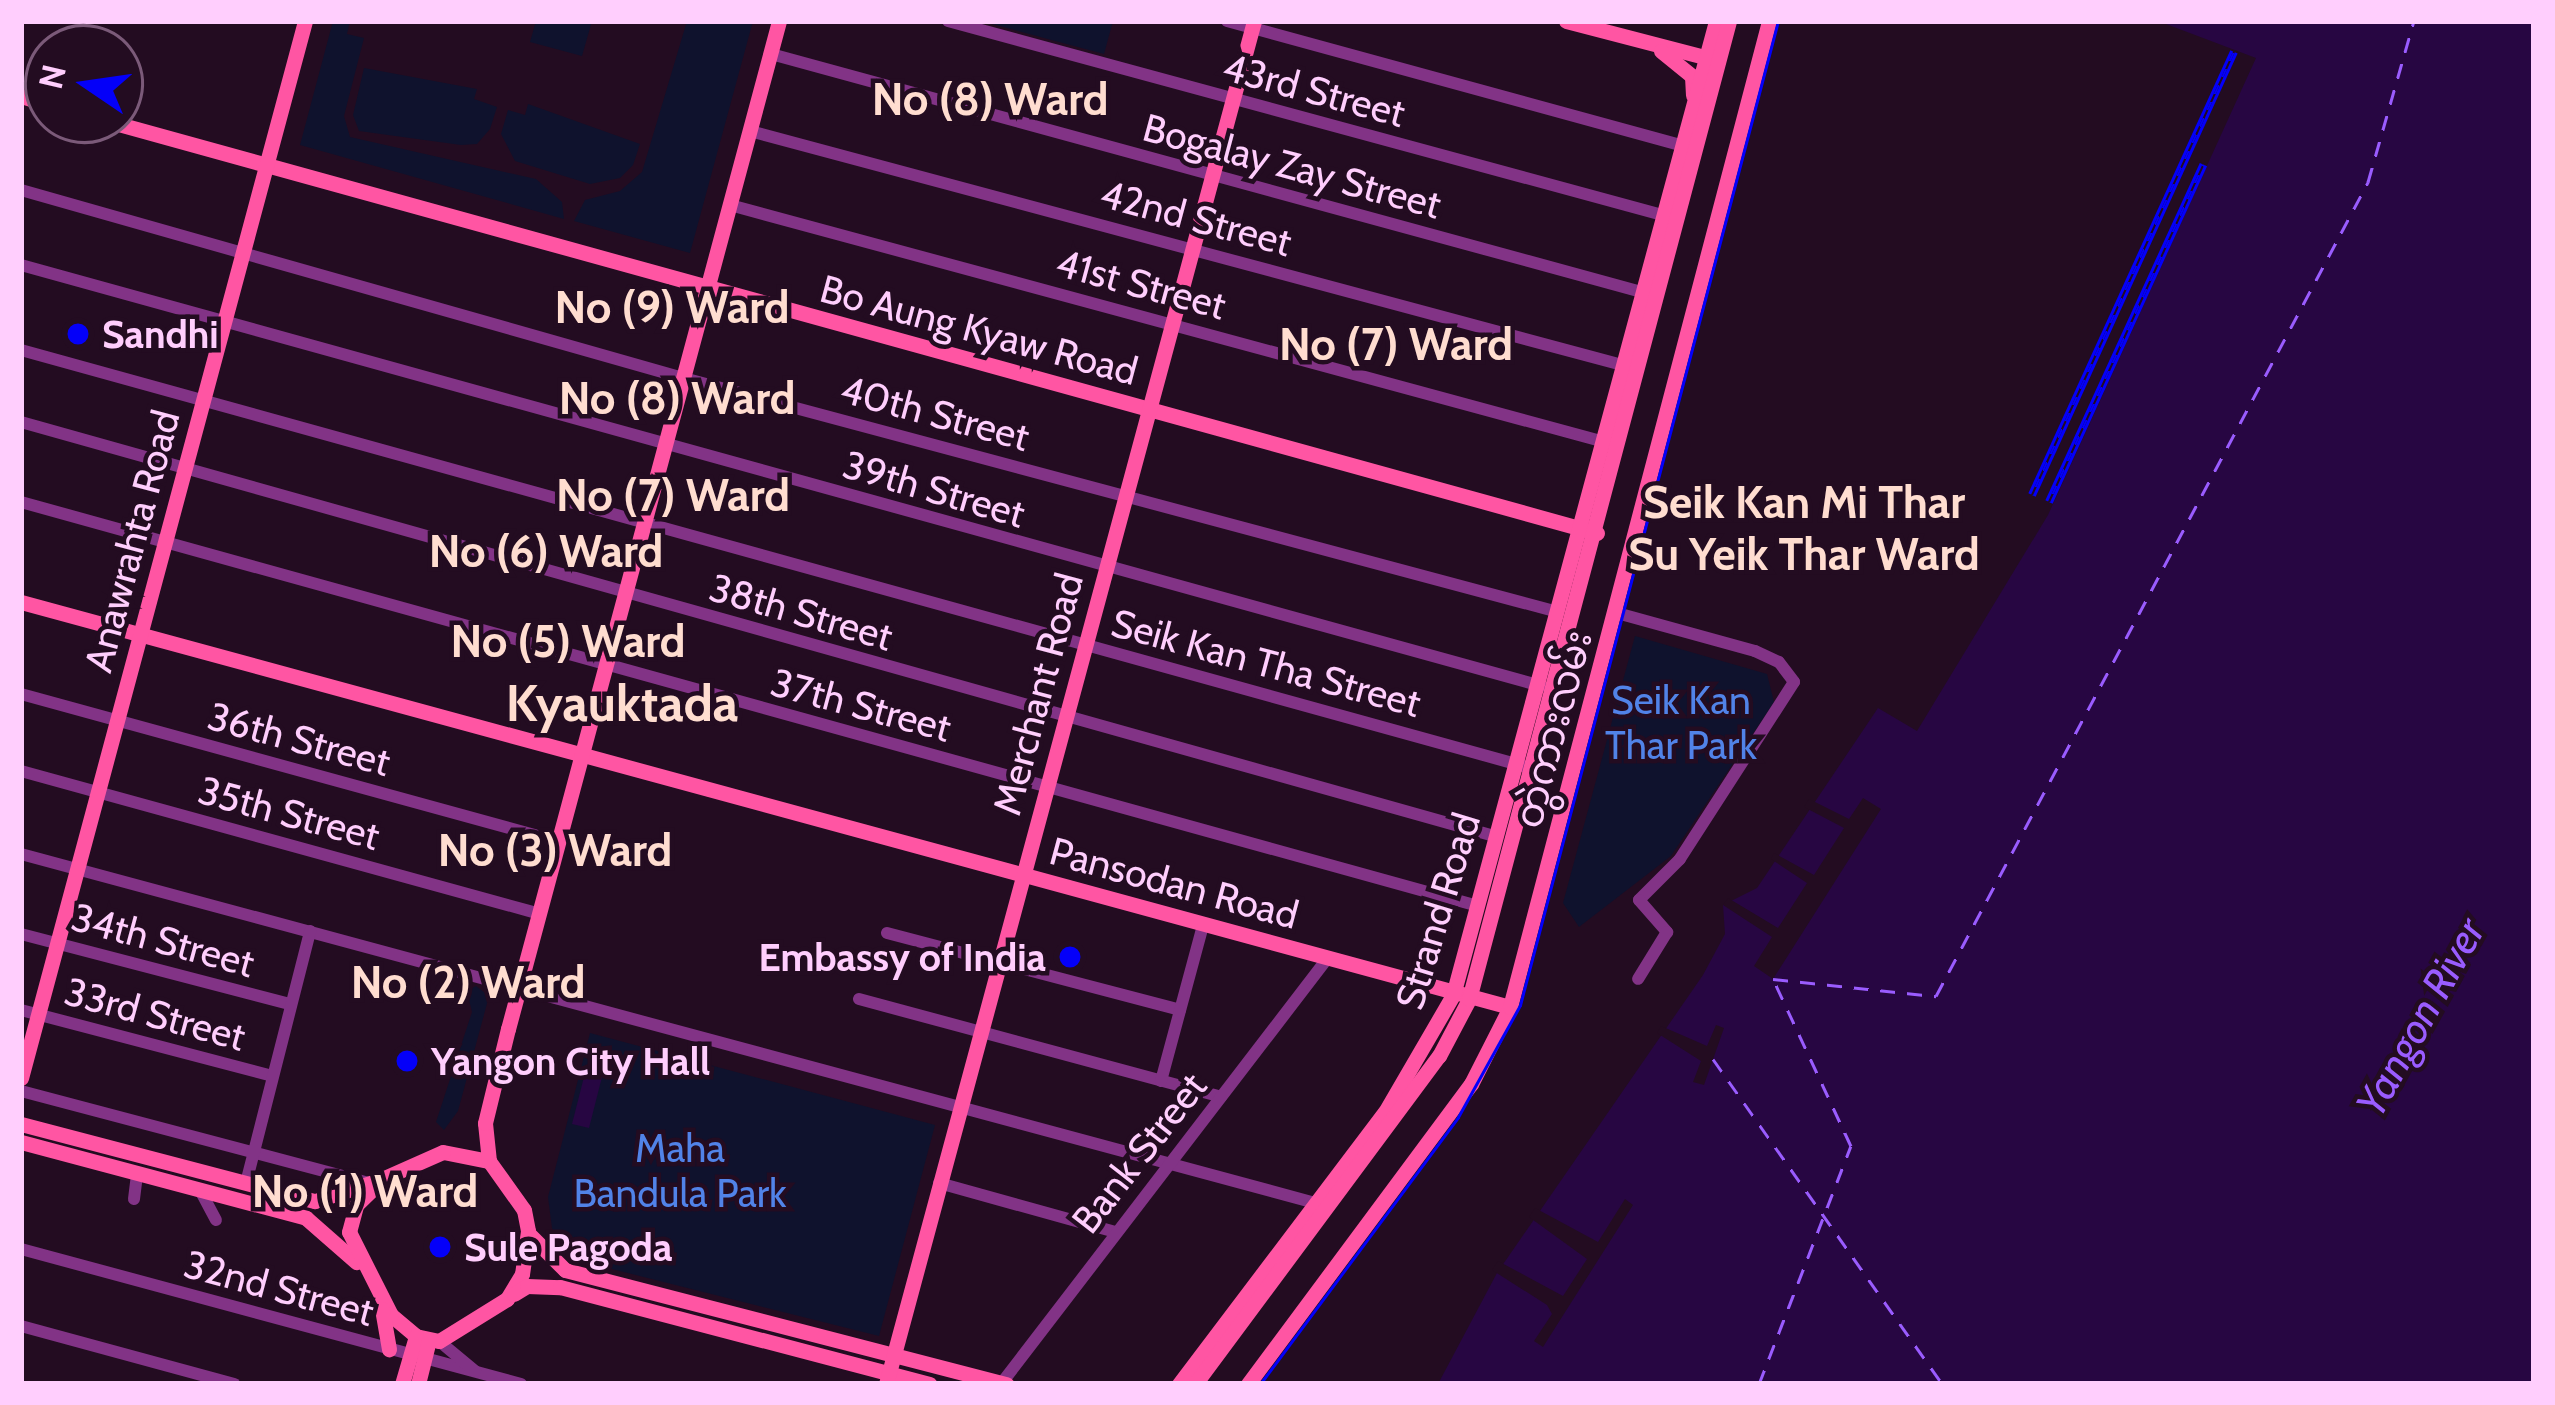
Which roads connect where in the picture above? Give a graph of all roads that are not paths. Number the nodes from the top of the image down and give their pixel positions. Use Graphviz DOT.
graph roads {
  1 [pos="305,21"];
  2 [pos="779,21"];
  3 [pos="947,21"];
  4 [pos="1227,21"];
  5 [pos="1566,21"];
  6 [pos="1716,21"];
  7 [pos="1729,21"];
  8 [pos="1769,21"];
  9 [pos="1253,24"];
  10 [pos="1648,44"];
  11 [pos="771,53"];
  12 [pos="1713,59"];
  13 [pos="1233,99"];
  14 [pos="750,131"];
  15 [pos="144,132"];
  16 [pos="1687,138"];
  17 [pos="266,167"];
  18 [pos="1213,176"];
  19 [pos="21,190"];
  20 [pos="730,205"];
  21 [pos="1666,216"];
  22 [pos="1193,248"];
  23 [pos="244,249"];
  24 [pos="21,266"];
  25 [pos="708,290"];
  26 [pos="1652,295"];
  27 [pos="226,319"];
  28 [pos="1173,324"];
  29 [pos="21,350"];
  30 [pos="1626,366"];
  31 [pos="680,377"];
  32 [pos="204,400"];
  33 [pos="1150,410"];
  34 [pos="21,422"];
  35 [pos="1605,442"];
  36 [pos="662,443"];
  37 [pos="185,468"];
  38 [pos="1126,495"];
  39 [pos="21,502"];
  40 [pos="1588,505"];
  41 [pos="1562,522"];
  42 [pos="640,523"];
  43 [pos="1589,531"];
  44 [pos="166,540"];
  45 [pos="1574,553"];
  46 [pos="1106,569"];
  47 [pos="620,593"];
  48 [pos="21,602"];
  49 [pos="1558,612"];
  50 [pos="1617,613"];
  51 [pos="141,634"];
  52 [pos="1085,644"];
  53 [pos="601,666"];
  54 [pos="1546,687"];
  55 [pos="21,694"];
  56 [pos="1065,717"];
  57 [pos="118,720"];
  58 [pos="583,758"];
  59 [pos="1524,766"];
  60 [pos="21,771"];
  61 [pos="1046,786"];
  62 [pos="98,791"];
  63 [pos="1497,837"];
  64 [pos="556,841"];
  65 [pos="21,854"];
  66 [pos="77,869"];
  67 [pos="1022,876"];
  68 [pos="1478,906"];
  69 [pos="536,912"];
  70 [pos="1203,926"];
  71 [pos="310,932"];
  72 [pos="887,933"];
  73 [pos="21,934"];
  74 [pos="57,943"];
  75 [pos="1327,959"];
  76 [pos="998,962"];
  77 [pos="1637,979"];
  78 [pos="518,991"];
  79 [pos="1461,997"];
  80 [pos="859,1000"];
  81 [pos="290,1004"];
  82 [pos="1510,1007"];
  83 [pos="1180,1010"];
  84 [pos="30,1012"];
  85 [pos="979,1032"];
  86 [pos="22,1072"];
  87 [pos="273,1076"];
  88 [pos="1161,1081"];
  89 [pos="21,1091"];
  90 [pos="1221,1096"];
  91 [pos="958,1111"];
  92 [pos="21,1124"];
  93 [pos="21,1142"];
  94 [pos="253,1152"];
  95 [pos="489,1161"];
  96 [pos="1169,1164"];
  97 [pos="137,1173"];
  98 [pos="377,1180"];
  99 [pos="939,1183"];
  100 [pos="246,1184"];
  101 [pos="200,1190"];
  102 [pos="134,1199"];
  103 [pos="1319,1204"];
  104 [pos="216,1220"];
  105 [pos="528,1231"];
  106 [pos="1116,1232"];
  107 [pos="21,1249"];
  108 [pos="362,1268"];
  109 [pos="374,1289"];
  110 [pos="506,1299"];
  111 [pos="21,1326"];
  112 [pos="428,1339"];
  113 [pos="389,1349"];
  114 [pos="893,1356"];
  115 [pos="417,1357"];
  116 [pos="477,1373"];
  117 [pos="887,1379"];
  118 [pos="1003,1383"];
  119 [pos="234,1384"];
  120 [pos="402,1384"];
  121 [pos="418,1384"];
  122 [pos="520,1384"];
  123 [pos="929,1384"];
  124 [pos="1179,1384"];
  125 [pos="1195,1384"];
  126 [pos="1248,1384"];
  1 -- 17 [label="main road, Anawrahta Road"];
  2 -- 11 [label="main road"];
  3 -- 13 [label="street, 43rd Street"];
  4 -- 9 [label="street"];
  5 -- 10 [label="main road"];
  6 -- 10 [label="main road"];
  6 -- 12 [label="main road, Strand Road"];
  7 -- 12 [label="main road, Strand Road"];
  8 -- 50 [label="main road, တွဲကားလမ်း"];
  9 -- 13 [label="main road, Merchant Road"];
  9 -- 16 [label="street"];
  10 -- 12 [label="main road"];
  10 -- 16 [label="main road"];
  11 -- 14 [label="main road"];
  11 -- 18 [label="street, Bogalay Zay Street"];
  12 -- 16 [label="main road, Strand Road"];
  12 -- 26 [label="main road, Strand Road"];
  13 -- 18 [label="main road, Merchant Road"];
  13 -- 21 [label="street, 43rd Street"];
  14 -- 20 [label="main road"];
  14 -- 22 [label="street, 42nd Street"];
  15 -- 17 [label="main road, Bo Aung Kyaw Road"];
  16 -- 21 [label="main road, Strand Road"];
  17 -- 23 [label="main road, Anawrahta Road"];
  17 -- 25 [label="main road, Bo Aung Kyaw Road"];
  18 -- 22 [label="main road, Merchant Road"];
  18 -- 26 [label="street, Bogalay Zay Street"];
  19 -- 23 [label="street, 40th Street"];
  20 -- 25 [label="main road"];
  20 -- 28 [label="street, 41st Street"];
  21 -- 26 [label="main road, Strand Road"];
  22 -- 28 [label="main road, Merchant Road"];
  22 -- 30 [label="street, 42nd Street"];
  23 -- 27 [label="main road, Anawrahta Road"];
  23 -- 31 [label="street, 40th Street"];
  24 -- 27 [label="street, 39th Street"];
  25 -- 31 [label="main road"];
  25 -- 33 [label="main road, Bo Aung Kyaw Road"];
  26 -- 30 [label="main road, Strand Road"];
  26 -- 43 [label="main road, Strand Road"];
  27 -- 32 [label="main road, Anawrahta Road"];
  27 -- 36 [label="street, 39th Street"];
  28 -- 33 [label="main road, Merchant Road"];
  28 -- 35 [label="street, 41st Street"];
  29 -- 32 [label="street"];
  30 -- 35 [label="main road, Strand Road"];
  31 -- 36 [label="main road"];
  31 -- 38 [label="street, 40th Street"];
  32 -- 37 [label="main road, Anawrahta Road"];
  32 -- 42 [label="street, Seik Kan Tha Street"];
  33 -- 38 [label="main road, Merchant Road"];
  33 -- 41 [label="main road, Bo Aung Kyaw Road"];
  34 -- 37 [label="street, 38th Street"];
  35 -- 40 [label="main road, Strand Road"];
  36 -- 42 [label="main road"];
  36 -- 46 [label="street, 39th Street"];
  37 -- 44 [label="main road, Anawrahta Road"];
  37 -- 47 [label="street, 38th Street"];
  38 -- 46 [label="main road, Merchant Road"];
  38 -- 49 [label="street, 40th Street"];
  39 -- 44 [label="street, 37th Street"];
  40 -- 41 [label="main road"];
  40 -- 43 [label="main road, Strand Road"];
  41 -- 43 [label="main road, Bo Aung Kyaw Road"];
  41 -- 45 [label="main road"];
  42 -- 47 [label="main road"];
  42 -- 52 [label="street, Seik Kan Tha Street"];
  43 -- 45 [label="main road, Strand Road"];
  43 -- 54 [label="main road, Strand Road"];
  44 -- 51 [label="main road, Anawrahta Road"];
  44 -- 53 [label="street, 37th Street"];
  45 -- 49 [label="main road, Strand Road"];
  46 -- 52 [label="main road, Merchant Road"];
  46 -- 54 [label="street, 39th Street"];
  47 -- 53 [label="main road"];
  47 -- 56 [label="street, 38th Street"];
  48 -- 51 [label="main road"];
  49 -- 54 [label="main road, Strand Road"];
  50 -- 77 [label="street"];
  50 -- 82 [label="main road, တွဲကားလမ်း"];
  51 -- 57 [label="main road, Anawrahta Road"];
  51 -- 58 [label="main road, Pansodan Road"];
  52 -- 56 [label="main road, Merchant Road"];
  52 -- 59 [label="street, Seik Kan Tha Street"];
  53 -- 58 [label="main road"];
  53 -- 61 [label="street, 37th Street"];
  54 -- 59 [label="main road, Strand Road"];
  55 -- 57 [label="street, 36th Street"];
  56 -- 61 [label="main road, Merchant Road"];
  56 -- 63 [label="street, 38th Street"];
  57 -- 62 [label="main road, Anawrahta Road"];
  57 -- 64 [label="street, 36th Street"];
  58 -- 64 [label="main road"];
  58 -- 67 [label="main road, Pansodan Road"];
  59 -- 63 [label="main road, Strand Road"];
  59 -- 79 [label="main road, Strand Road"];
  60 -- 62 [label="street, 35th Street"];
  61 -- 67 [label="main road, Merchant Road"];
  61 -- 68 [label="street, 37th Street"];
  62 -- 66 [label="main road, Anawrahta Road"];
  62 -- 69 [label="street, 35th Street"];
  63 -- 68 [label="main road, Strand Road"];
  64 -- 69 [label="main road"];
  65 -- 66 [label="street"];
  66 -- 71 [label="street"];
  66 -- 74 [label="main road, Anawrahta Road"];
  67 -- 70 [label="main road, Pansodan Road"];
  67 -- 76 [label="main road, Merchant Road"];
  68 -- 79 [label="main road, Strand Road"];
  69 -- 78 [label="main road"];
  70 -- 75 [label="main road, Pansodan Road"];
  70 -- 83 [label="street"];
  71 -- 78 [label="street"];
  71 -- 81 [label="street"];
  72 -- 76 [label="street"];
  73 -- 74 [label="street, 34th Street"];
  74 -- 81 [label="street, 34th Street"];
  74 -- 84 [label="main road, Anawrahta Road"];
  75 -- 79 [label="main road, Pansodan Road"];
  75 -- 90 [label="street, Bank Street"];
  76 -- 83 [label="street"];
  76 -- 85 [label="main road, Merchant Road"];
  78 -- 91 [label="street"];
  78 -- 95 [label="main road"];
  79 -- 82 [label="main road, Pansodan Road"];
  79 -- 103 [label="main road, Strand Road"];
  80 -- 85 [label="street"];
  81 -- 87 [label="street"];
  82 -- 126 [label="main road, တွဲကားလမ်း"];
  83 -- 88 [label="street"];
  84 -- 86 [label="main road, Anawrahta Road"];
  84 -- 87 [label="street, 33rd Street"];
  85 -- 88 [label="street"];
  85 -- 91 [label="main road, Merchant Road"];
  87 -- 94 [label="street"];
  88 -- 90 [label="street"];
  89 -- 94 [label="street"];
  90 -- 96 [label="street, Bank Street"];
  91 -- 96 [label="street"];
  91 -- 99 [label="main road, Merchant Road"];
  92 -- 100 [label="main road"];
  93 -- 97 [label="main road"];
  94 -- 98 [label="street"];
  94 -- 100 [label="street"];
  95 -- 98 [label="main road"];
  95 -- 105 [label="main road"];
  96 -- 103 [label="street"];
  96 -- 106 [label="street, Bank Street"];
  97 -- 101 [label="main road"];
  97 -- 102 [label="street"];
  98 -- 100 [label="main road"];
  98 -- 108 [label="main road"];
  99 -- 106 [label="street"];
  99 -- 114 [label="main road, Merchant Road"];
  101 -- 104 [label="street"];
  101 -- 108 [label="main road"];
  103 -- 124 [label="main road, Strand Road"];
  103 -- 125 [label="main road, Strand Road"];
  105 -- 110 [label="main road"];
  105 -- 114 [label="main road"];
  106 -- 118 [label="street, Bank Street"];
  107 -- 113 [label="street, 32nd Street"];
  108 -- 109 [label="main road"];
  109 -- 112 [label="main road"];
  109 -- 113 [label="main road"];
  110 -- 112 [label="main road"];
  110 -- 117 [label="main road"];
  111 -- 119 [label="street"];
  112 -- 115 [label="main road"];
  112 -- 116 [label="street"];
  113 -- 115 [label="street, 32nd Street"];
  114 -- 117 [label="main road, Merchant Road"];
  114 -- 118 [label="main road"];
  115 -- 116 [label="street, 32nd Street"];
  115 -- 120 [label="main road"];
  115 -- 121 [label="main road"];
  116 -- 122 [label="street, 32nd Street"];
  117 -- 123 [label="main road"];
}
